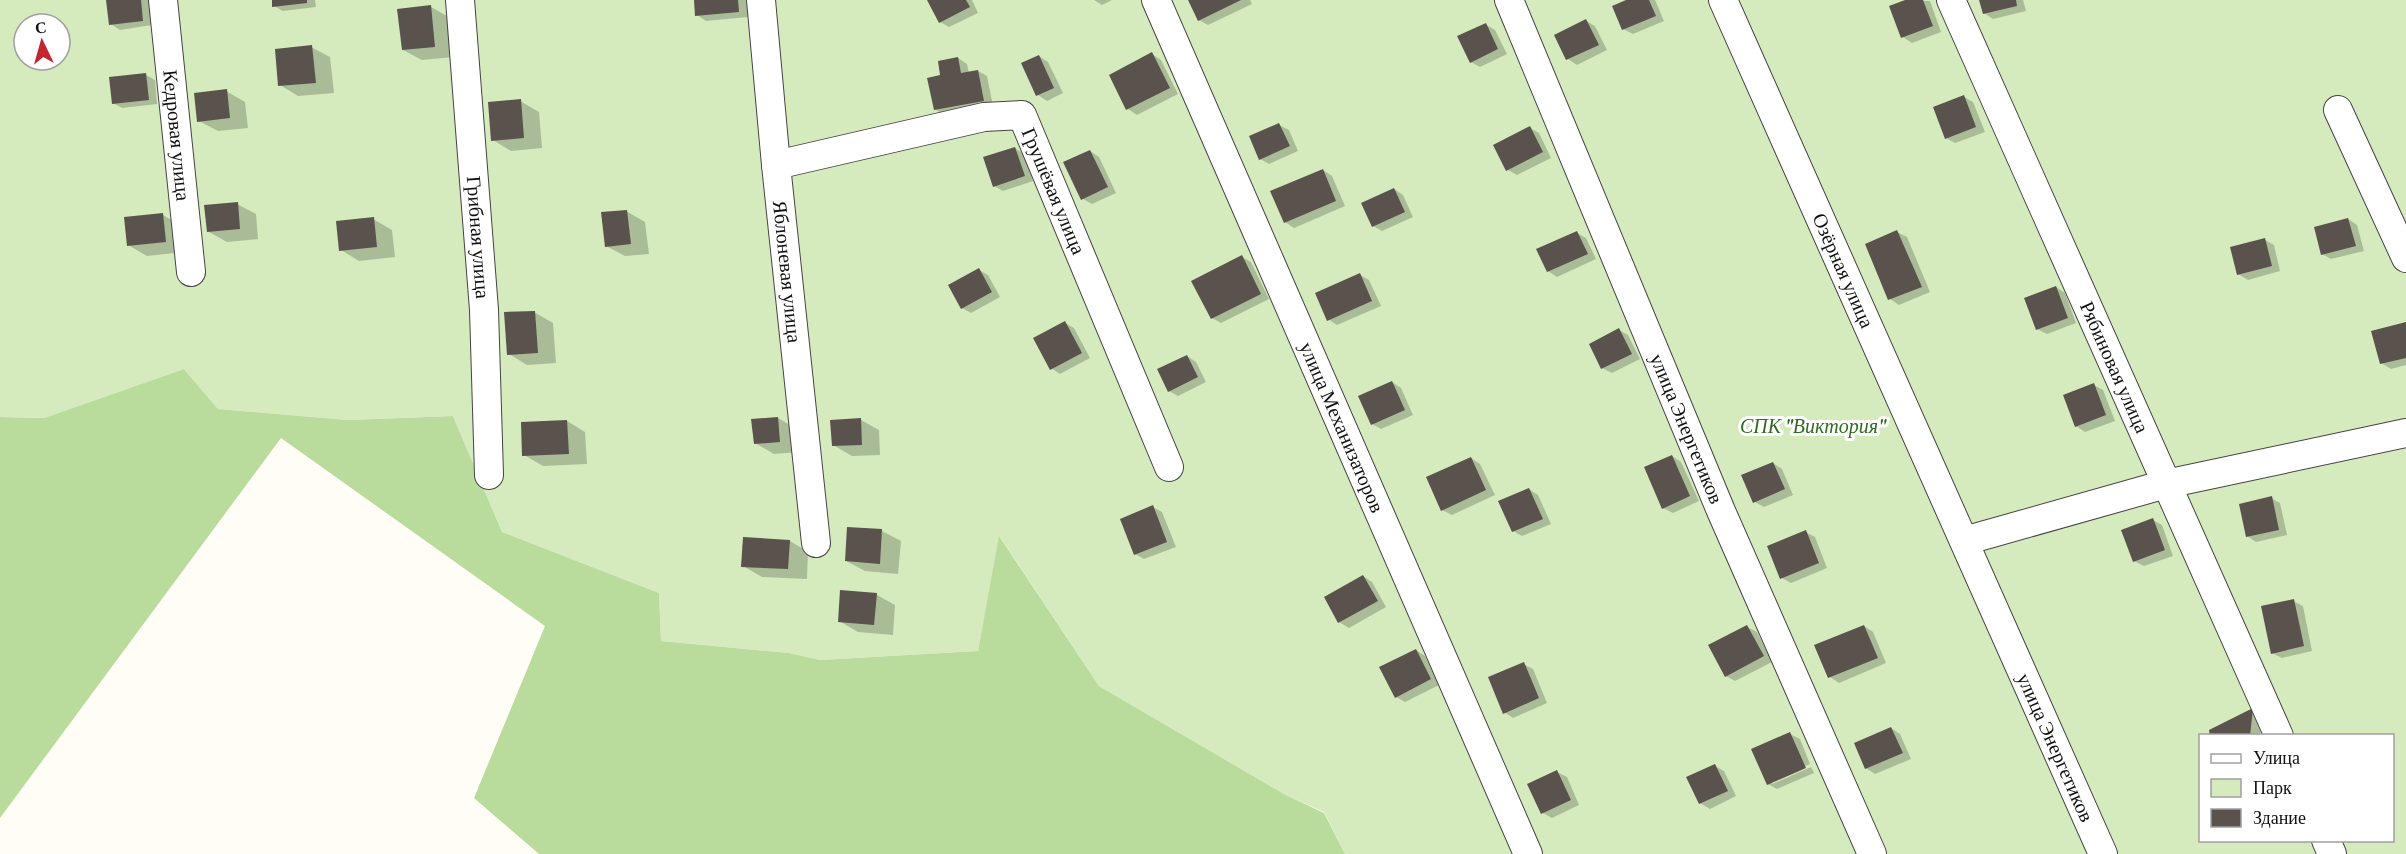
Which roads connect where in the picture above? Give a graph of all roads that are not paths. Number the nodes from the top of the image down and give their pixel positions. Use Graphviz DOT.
graph roads {
  1 [pos="162,0"];
  2 [pos="460,0"];
  3 [pos="761,0"];
  4 [pos="1156,0"];
  5 [pos="1509,0"];
  6 [pos="1723,0"];
  7 [pos="1951,0"];
  8 [pos="2338,110"];
  9 [pos="776,165"];
  10 [pos="2406,258"];
  11 [pos="191,272"];
  12 [pos="2406,433"];
  13 [pos="1169,467"];
  14 [pos="489,475"];
  15 [pos="2166,484"];
  16 [pos="1964,541"];
  17 [pos="816,543"];
  18 [pos="2279,734"];
  19 [pos="1528,854"];
  20 [pos="1872,854"];
  21 [pos="2103,854"];
  1 -- 11 [label="street, Кедровая улица"];
  2 -- 14 [label="street, Грибная улица"];
  3 -- 9 [label="street, Яблоневая улица"];
  4 -- 19 [label="street, улица Механизаторов"];
  5 -- 20 [label="street, улица Энергетиков"];
  6 -- 16 [label="street, Озёрная улица"];
  7 -- 15 [label="street, Рябиновая улица"];
  8 -- 10 [label="street"];
  9 -- 13 [label="street, Грушёвая улица"];
  9 -- 17 [label="street, Яблоневая улица"];
  12 -- 15 [label="street"];
  15 -- 16 [label="street"];
  15 -- 18 [label="street, Рябиновая улица"];
  16 -- 21 [label="street, улица Энергетиков"];
}
